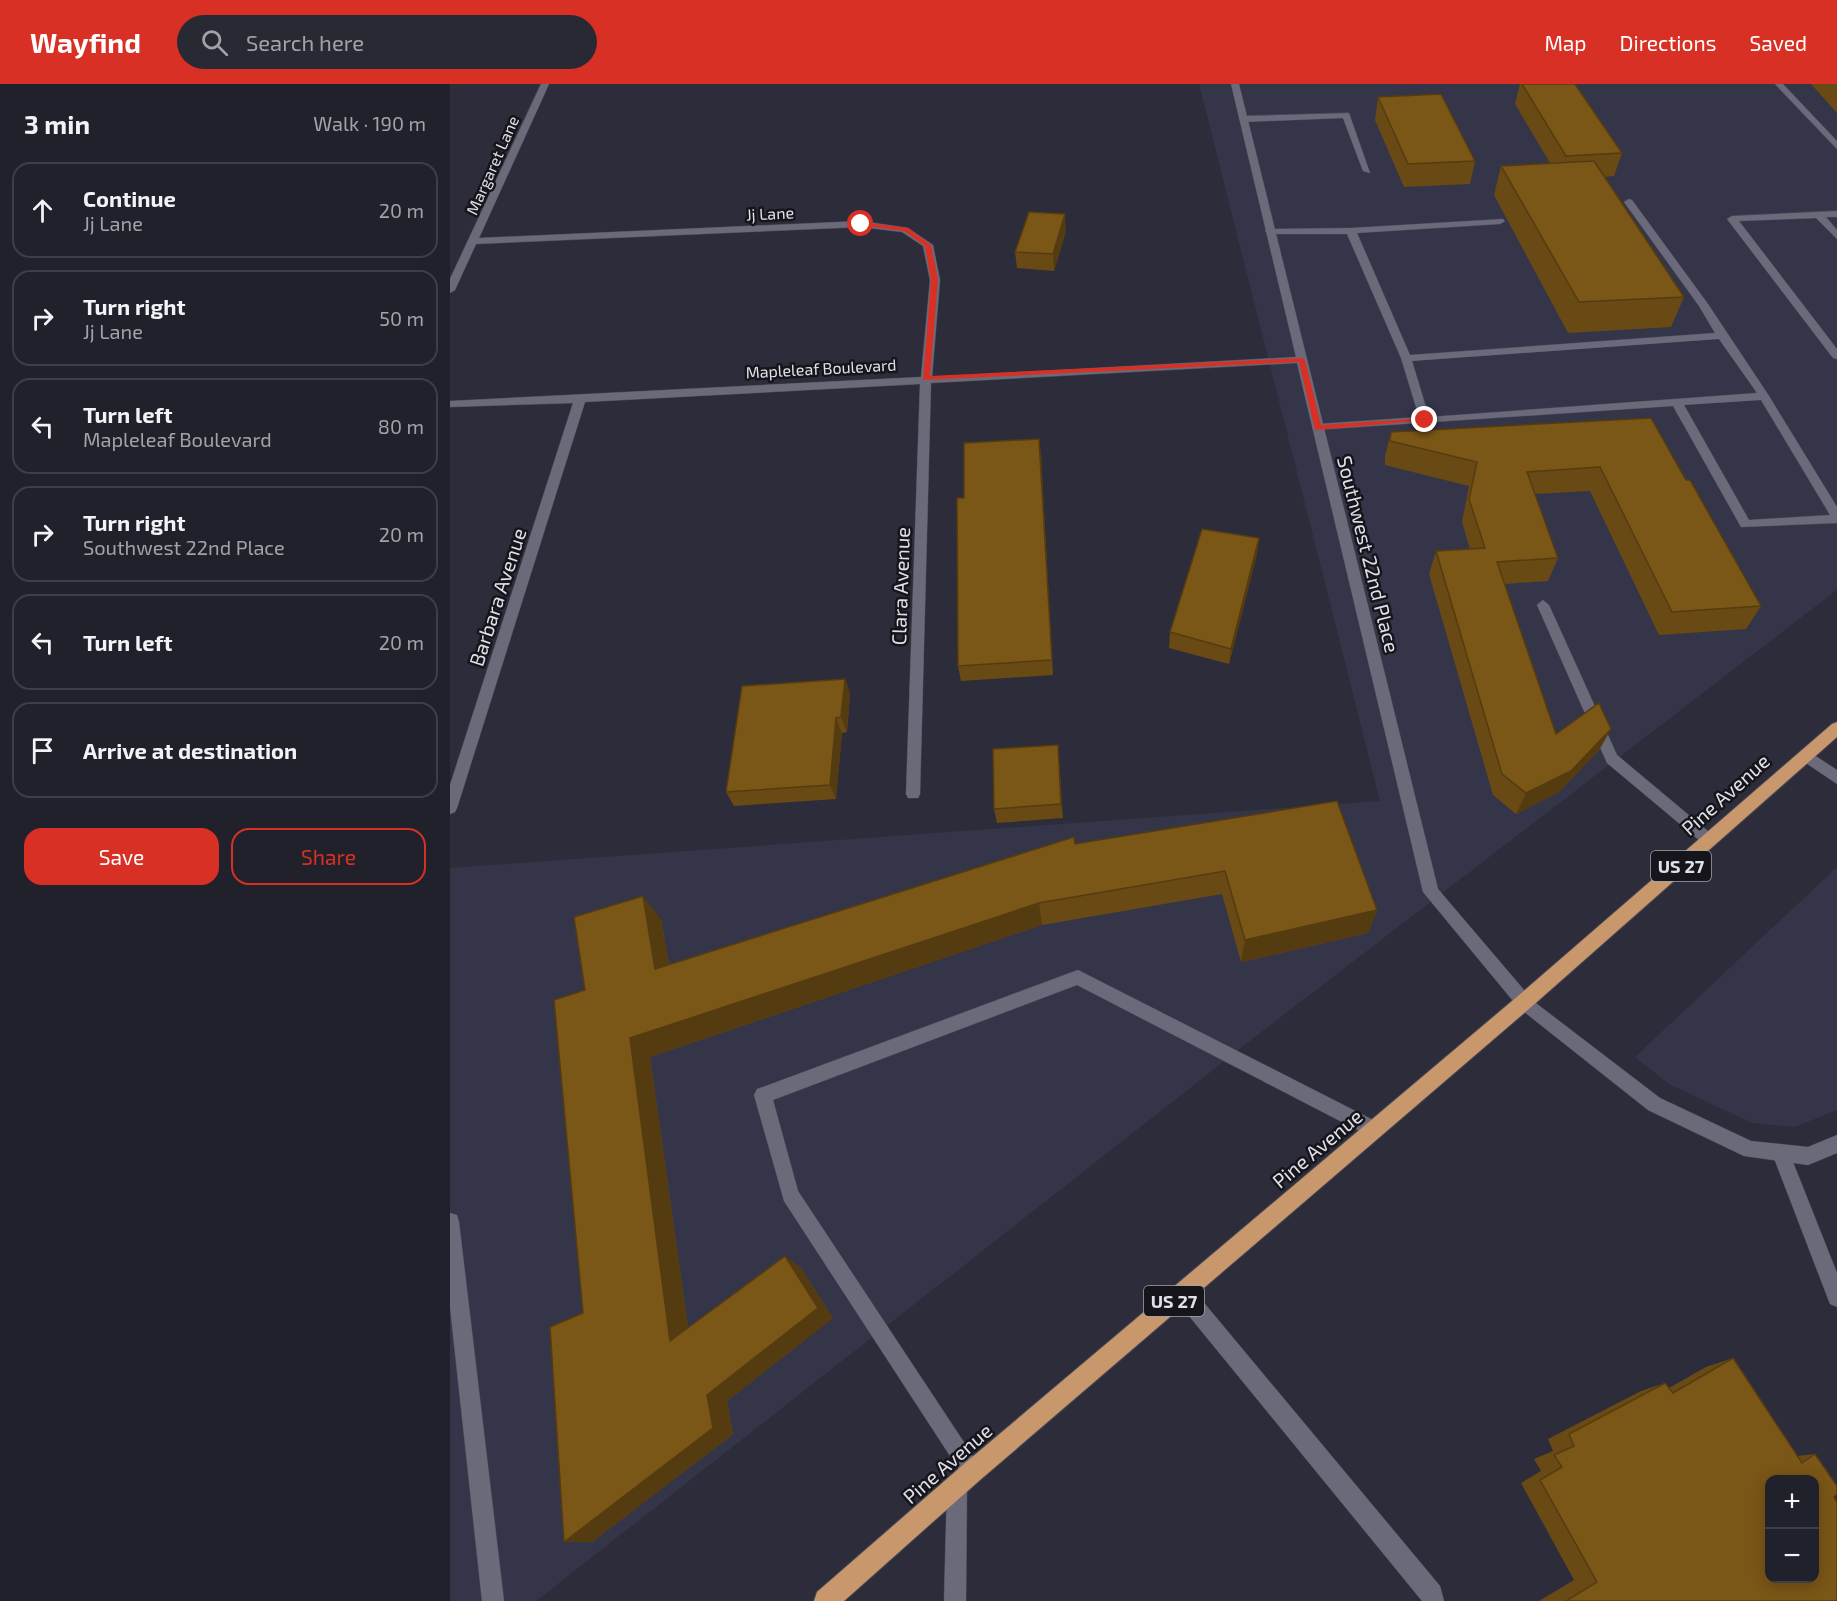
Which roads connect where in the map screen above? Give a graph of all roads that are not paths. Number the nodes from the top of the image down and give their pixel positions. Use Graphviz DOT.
graph roads {
  1 [pos="545,84"];
  2 [pos="1235,84"];
  3 [pos="1779,84"];
  4 [pos="1243,119"];
  5 [pos="1837,146"];
  6 [pos="1367,171"];
  7 [pos="1629,202"];
  8 [pos="1837,214"];
  9 [pos="1819,215"];
  10 [pos="1500,221"];
  11 [pos="1270,231"];
  12 [pos="1351,231"];
  13 [pos="1837,236"];
  14 [pos="474,241"];
  15 [pos="450,290"];
  16 [pos="1722,336"];
  17 [pos="1837,356"];
  18 [pos="1406,358"];
  19 [pos="1302,360"];
  20 [pos="926,378"];
  21 [pos="1764,396"];
  22 [pos="580,399"];
  23 [pos="1677,403"];
  24 [pos="450,404"];
  25 [pos="1425,420"];
  26 [pos="1318,428"];
  27 [pos="1837,518"];
  28 [pos="1543,605"];
  29 [pos="1837,728"];
  30 [pos="1804,755"];
  31 [pos="1837,778"];
  32 [pos="913,794"];
  33 [pos="450,808"];
  34 [pos="1710,841"];
  35 [pos="1524,1002"];
  36 [pos="1375,1130"];
  37 [pos="1837,1144"];
  38 [pos="1781,1153"];
  39 [pos="450,1222"];
  40 [pos="1184,1293"];
  41 [pos="1837,1297"];
  42 [pos="965,1479"];
  43 [pos="493,1601"];
  44 [pos="826,1601"];
  45 [pos="955,1601"];
  46 [pos="1433,1601"];
  1 -- 14 [label="street, Margaret Lane"];
  2 -- 4 [label="street, Southwest 22nd Place"];
  3 -- 5 [label="street"];
  4 -- 6 [label="street"];
  4 -- 11 [label="street, Southwest 22nd Place"];
  7 -- 16 [label="street"];
  8 -- 9 [label="street"];
  9 -- 13 [label="street"];
  9 -- 17 [label="street"];
  10 -- 12 [label="street"];
  11 -- 12 [label="street"];
  11 -- 19 [label="street, Southwest 22nd Place"];
  12 -- 18 [label="street"];
  14 -- 15 [label="street, Margaret Lane"];
  14 -- 20 [label="street, Jj Lane"];
  16 -- 18 [label="street"];
  16 -- 21 [label="street"];
  18 -- 25 [label="street"];
  19 -- 20 [label="street, Mapleleaf Boulevard"];
  19 -- 26 [label="street, Southwest 22nd Place"];
  20 -- 22 [label="street, Mapleleaf Boulevard"];
  20 -- 32 [label="street, Clara Avenue"];
  21 -- 23 [label="street"];
  21 -- 27 [label="street"];
  22 -- 24 [label="street, Mapleleaf Boulevard"];
  22 -- 33 [label="street, Barbara Avenue"];
  23 -- 25 [label="street"];
  23 -- 27 [label="street"];
  25 -- 26 [label="street"];
  26 -- 35 [label="street, Southwest 22nd Place"];
  28 -- 34 [label="street"];
  29 -- 30 [label="highway, Pine Avenue / US 27"];
  30 -- 31 [label="street"];
  30 -- 34 [label="highway, Pine Avenue / US 27"];
  34 -- 35 [label="highway, Pine Avenue / US 27"];
  35 -- 36 [label="highway, Pine Avenue / US 27"];
  35 -- 38 [label="street, Southwest 22nd Place"];
  36 -- 40 [label="highway, Pine Avenue / US 27"];
  36 -- 42 [label="street"];
  37 -- 38 [label="street, Southwest 22nd Place"];
  38 -- 41 [label="street"];
  39 -- 43 [label="street"];
  40 -- 42 [label="highway, Pine Avenue / US 27"];
  40 -- 46 [label="street"];
  42 -- 44 [label="highway, Pine Avenue / US 27"];
  42 -- 45 [label="street"];
}
